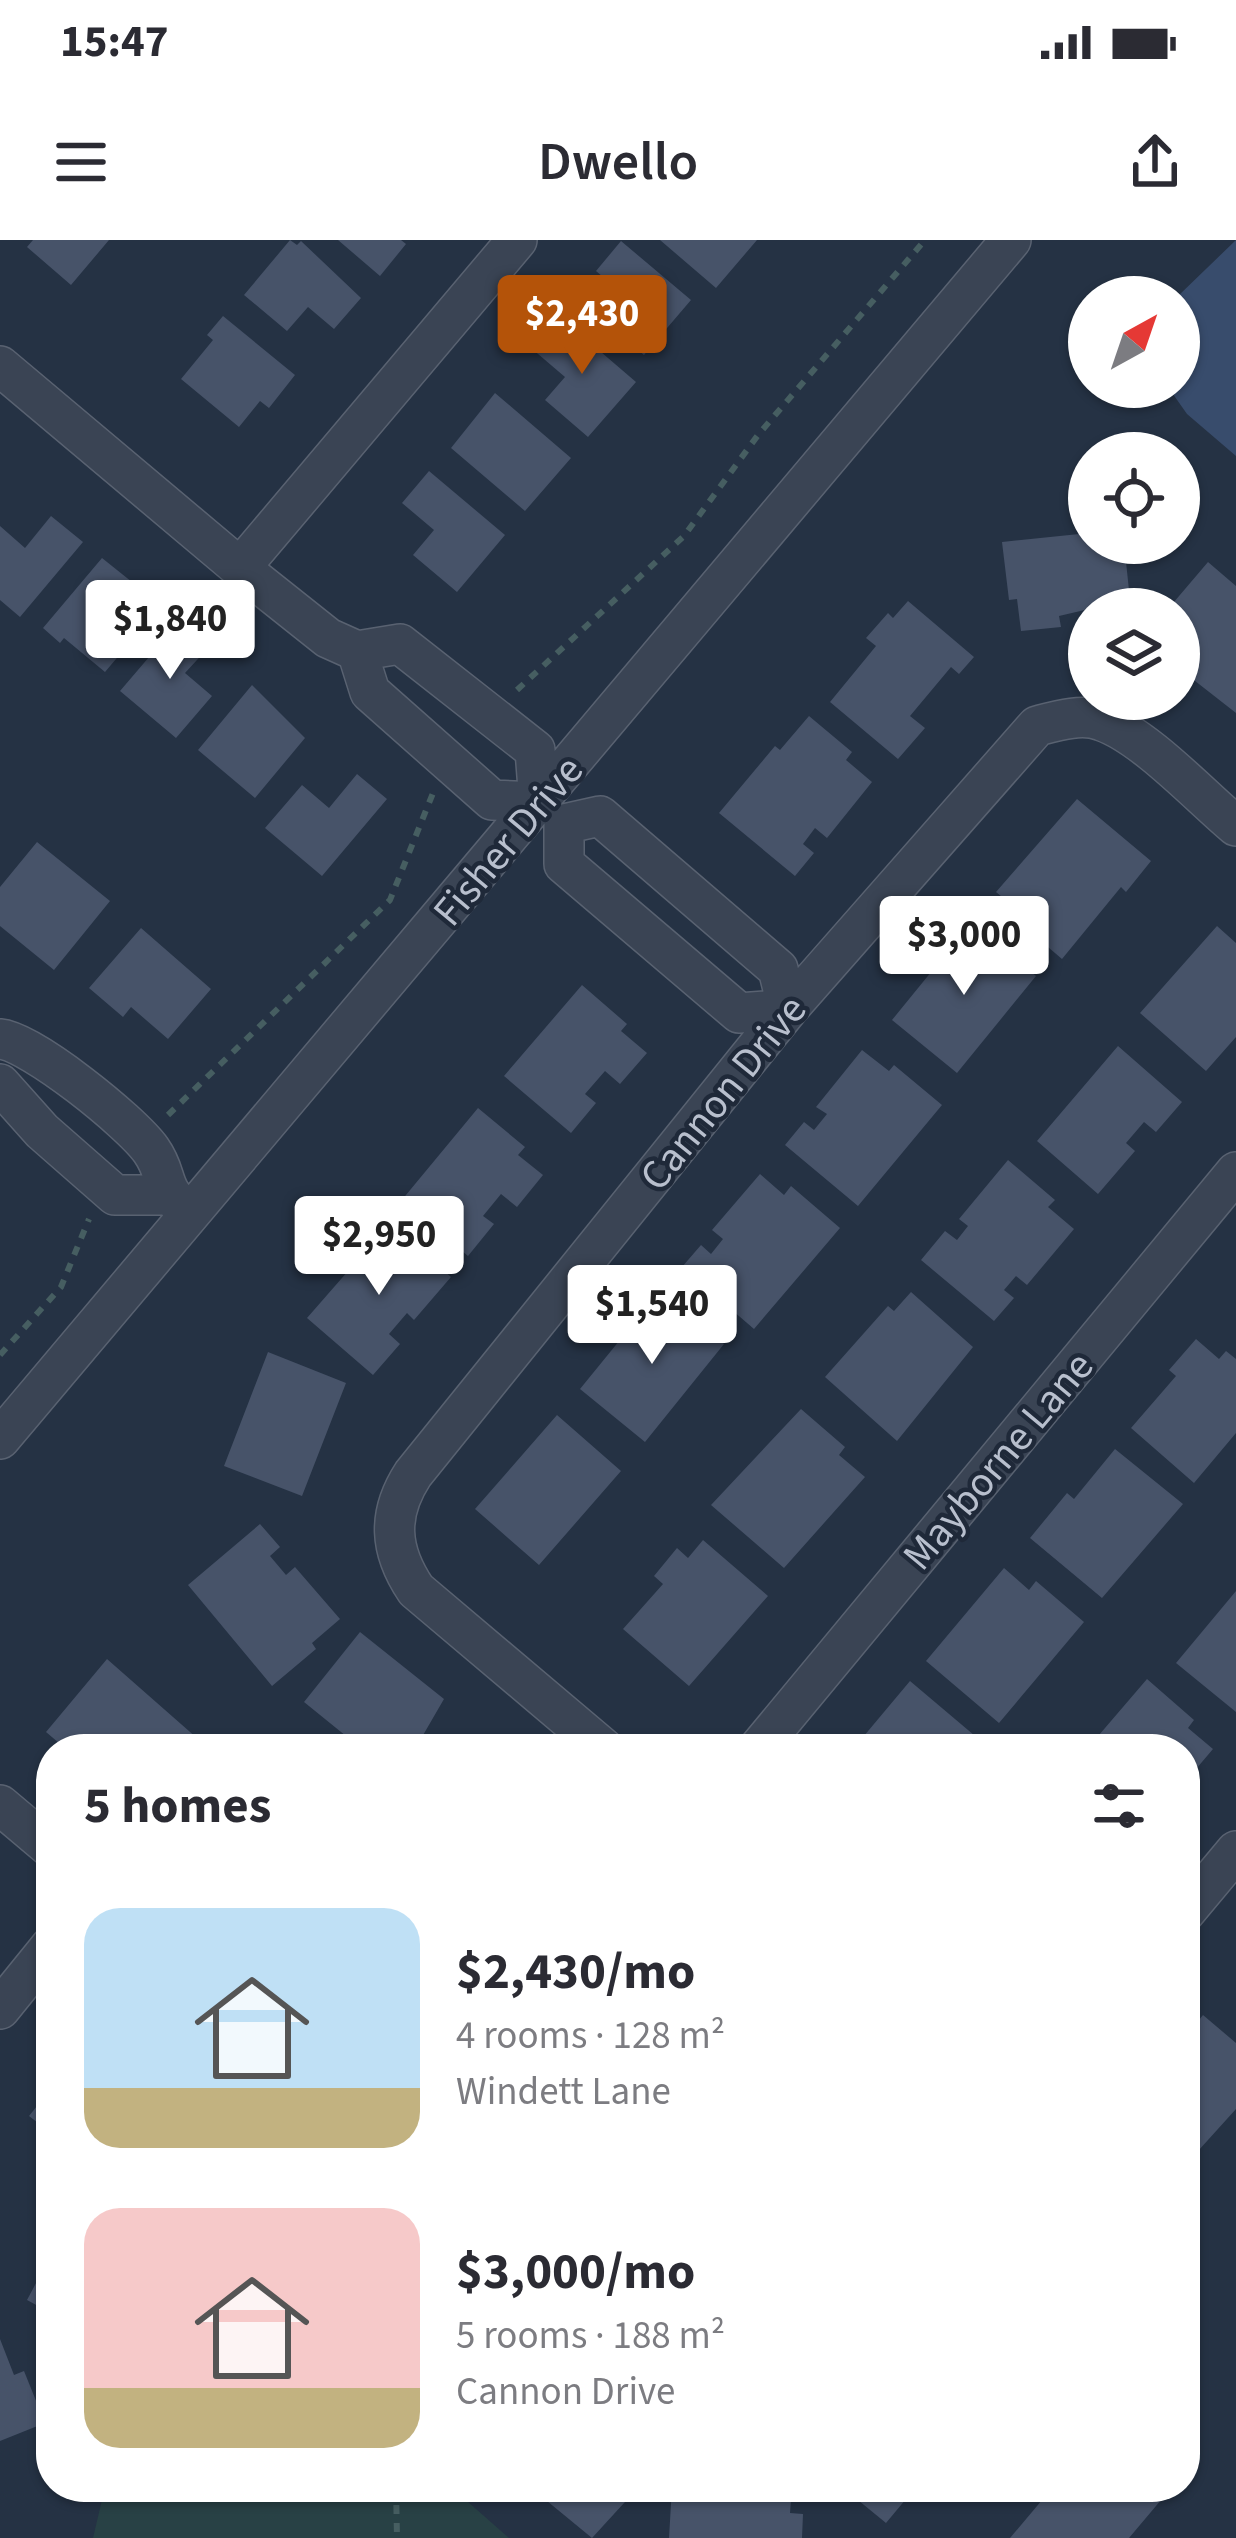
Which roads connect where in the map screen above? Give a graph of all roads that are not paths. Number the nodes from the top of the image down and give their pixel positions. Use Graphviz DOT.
graph roads {
  1 [pos="517,240"];
  2 [pos="1011,240"];
  3 [pos="0,366"];
  4 [pos="240,568"];
  5 [pos="357,651"];
  6 [pos="552,813"];
  7 [pos="1236,826"];
  8 [pos="788,1009"];
  9 [pos="0,1039"];
  10 [pos="0,1084"];
  11 [pos="1236,1172"];
  12 [pos="178,1204"];
  13 [pos="0,1439"];
  14 [pos="586,1734"];
  15 [pos="770,1734"];
  16 [pos="0,1805"];
  17 [pos="36,1835"];
  18 [pos="1236,1851"];
  19 [pos="1200,1894"];
  20 [pos="36,1965"];
  21 [pos="0,2009"];
  1 -- 4 [label="street"];
  2 -- 6 [label="street, Fisher Drive"];
  3 -- 4 [label="street"];
  4 -- 5 [label="street"];
  5 -- 6 [label="street"];
  5 -- 6 [label="street"];
  6 -- 8 [label="street"];
  6 -- 8 [label="street"];
  6 -- 12 [label="street, Fisher Drive"];
  7 -- 8 [label="street, Cannon Drive"];
  8 -- 14 [label="street, Cannon Drive"];
  9 -- 12 [label="street"];
  10 -- 12 [label="street"];
  11 -- 15 [label="street, Mayborne Lane"];
  12 -- 13 [label="street, Fisher Drive"];
  16 -- 17 [label="street"];
  18 -- 19 [label="street"];
  20 -- 21 [label="street"];
}
